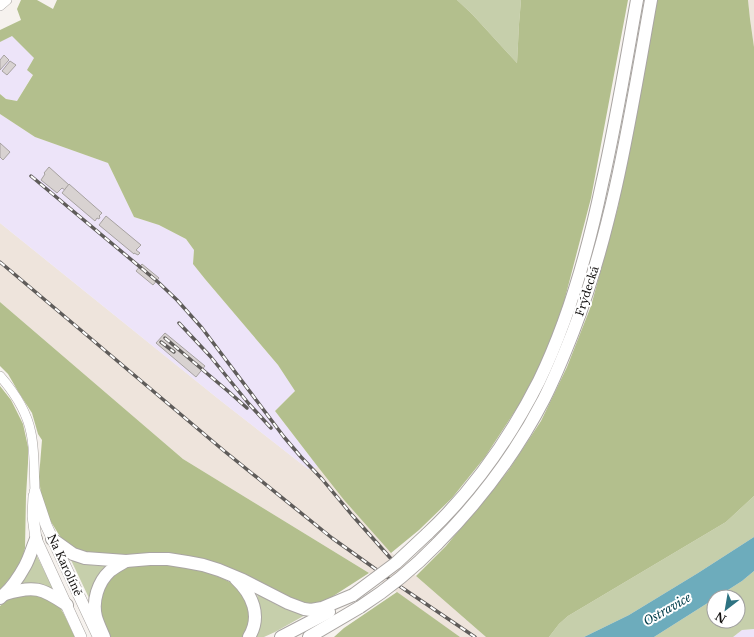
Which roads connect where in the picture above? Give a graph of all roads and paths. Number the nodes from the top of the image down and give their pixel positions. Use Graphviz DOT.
graph roads {
  1 [pos="7,0"];
  2 [pos="637,0"];
  3 [pos="651,0"];
  4 [pos="0,6"];
  5 [pos="0,376"];
  6 [pos="35,492"];
  7 [pos="36,539"];
  8 [pos="52,539"];
  9 [pos="126,561"];
  10 [pos="230,575"];
  11 [pos="2,596"];
  12 [pos="349,597"];
  13 [pos="67,605"];
  14 [pos="357,609"];
  15 [pos="81,637"];
  16 [pos="98,637"];
  17 [pos="104,637"];
  18 [pos="249,637"];
  19 [pos="281,637"];
  20 [pos="309,637"];
  21 [pos="328,637"];
  1 -- 4 [label="street"];
  2 -- 12 [label="main road, Frýdecká, bridge"];
  3 -- 14 [label="main road, Frýdecká, bridge"];
  5 -- 6 [label="street, Na Karolíně"];
  6 -- 7 [label="street, Na Karolíně"];
  6 -- 8 [label="street, Na Karolíně"];
  7 -- 11 [label="main road"];
  7 -- 13 [label="street, Na Karolíně"];
  8 -- 9 [label="main road"];
  8 -- 16 [label="street, Na Karolíně"];
  9 -- 10 [label="main road"];
  9 -- 17 [label="main road"];
  10 -- 12 [label="main road"];
  10 -- 18 [label="main road"];
  11 -- 13 [label="main road"];
  12 -- 19 [label="main road"];
  13 -- 15 [label="street, Na Karolíně"];
  14 -- 20 [label="main road"];
  14 -- 21 [label="main road"];
}
